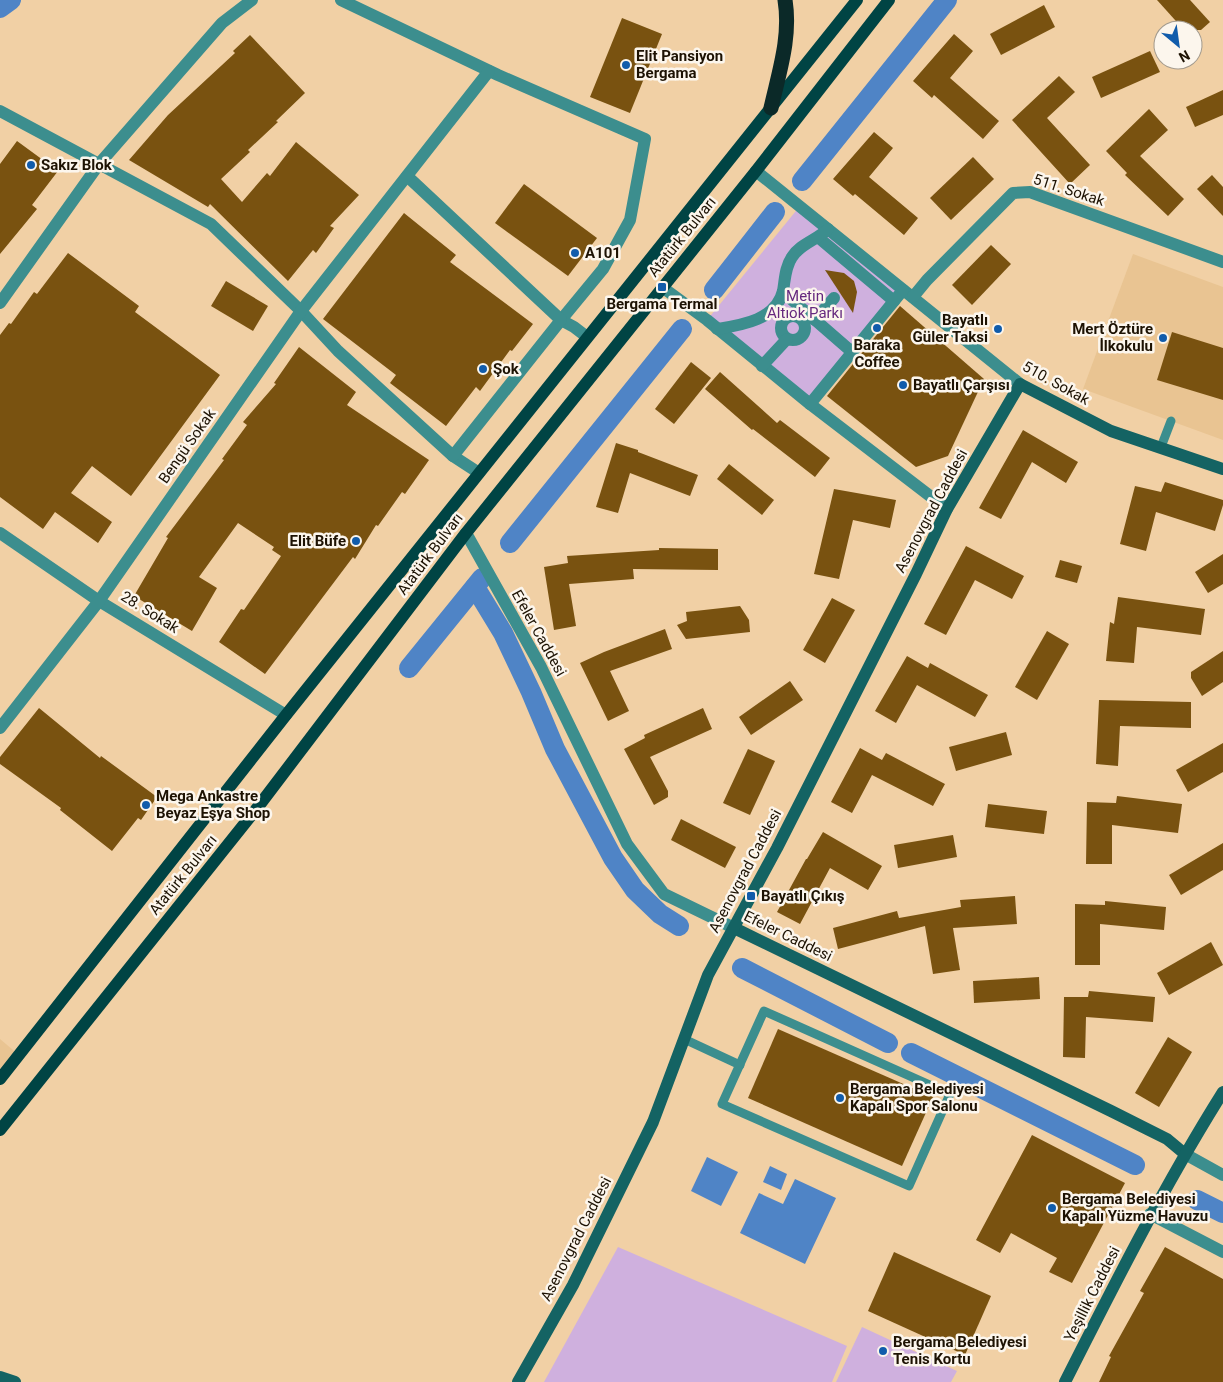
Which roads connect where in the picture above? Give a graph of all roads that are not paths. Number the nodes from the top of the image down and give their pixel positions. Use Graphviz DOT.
graph roads {
  1 [pos="252,0"];
  2 [pos="341,0"];
  3 [pos="784,0"];
  4 [pos="857,0"];
  5 [pos="889,0"];
  6 [pos="489,71"];
  7 [pos="771,108"];
  8 [pos="0,112"];
  9 [pos="100,164"];
  10 [pos="756,171"];
  11 [pos="407,176"];
  12 [pos="824,234"];
  13 [pos="1223,262"];
  14 [pos="662,287"];
  15 [pos="783,292"];
  16 [pos="908,294"];
  17 [pos="834,298"];
  18 [pos="894,301"];
  19 [pos="0,303"];
  20 [pos="771,310"];
  21 [pos="301,311"];
  22 [pos="807,312"];
  23 [pos="561,320"];
  24 [pos="783,321"];
  25 [pos="717,329"];
  26 [pos="587,337"];
  27 [pos="787,339"];
  28 [pos="852,352"];
  29 [pos="762,366"];
  30 [pos="1020,384"];
  31 [pos="810,404"];
  32 [pos="1171,421"];
  33 [pos="1161,447"];
  34 [pos="453,456"];
  35 [pos="1223,469"];
  36 [pos="479,473"];
  37 [pos="946,509"];
  38 [pos="0,532"];
  39 [pos="466,533"];
  40 [pos="99,601"];
  41 [pos="286,715"];
  42 [pos="0,728"];
  43 [pos="734,928"];
  44 [pos="684,1040"];
  45 [pos="740,1064"];
  46 [pos="0,1079"];
  47 [pos="1223,1092"];
  48 [pos="0,1130"];
  49 [pos="1185,1154"];
  50 [pos="1223,1175"];
  51 [pos="1150,1214"];
  52 [pos="1223,1252"];
  53 [pos="0,1377"];
  54 [pos="15,1382"];
  55 [pos="518,1382"];
  56 [pos="1065,1382"];
  1 -- 9 [label="street"];
  2 -- 6 [label="street"];
  3 -- 7 [label="highway"];
  4 -- 7 [label="main road, Atatürk Bulvarı"];
  5 -- 10 [label="main road, Atatürk Bulvarı"];
  6 -- 11 [label="street, Bengü Sokak"];
  6 -- 23 [label="street"];
  7 -- 26 [label="main road, Atatürk Bulvarı"];
  8 -- 9 [label="street"];
  9 -- 19 [label="street"];
  9 -- 21 [label="street"];
  10 -- 12 [label="street, 510. Sokak"];
  10 -- 14 [label="main road, Atatürk Bulvarı"];
  11 -- 21 [label="street, Bengü Sokak"];
  11 -- 23 [label="street"];
  12 -- 15 [label="street"];
  12 -- 16 [label="street, 510. Sokak"];
  12 -- 18 [label="street"];
  13 -- 16 [label="street, 511. Sokak"];
  14 -- 25 [label="street"];
  14 -- 39 [label="main road, Atatürk Bulvarı"];
  15 -- 20 [label="street"];
  15 -- 22 [label="street"];
  16 -- 18 [label="street, 511. Sokak"];
  16 -- 30 [label="street, 510. Sokak"];
  17 -- 22 [label="street"];
  18 -- 28 [label="street, 511. Sokak"];
  20 -- 24 [label="street"];
  20 -- 25 [label="street"];
  21 -- 34 [label="street"];
  21 -- 40 [label="street, Bengü Sokak"];
  22 -- 24 [label="street"];
  22 -- 27 [label="street"];
  22 -- 28 [label="street"];
  23 -- 26 [label="street"];
  23 -- 34 [label="street"];
  24 -- 27 [label="street"];
  25 -- 29 [label="street"];
  26 -- 36 [label="main road, Atatürk Bulvarı"];
  27 -- 29 [label="street"];
  28 -- 31 [label="street, 511. Sokak"];
  29 -- 31 [label="street"];
  30 -- 33 [label="main road, 510. Sokak"];
  30 -- 37 [label="main road, Asenovgrad Caddesi"];
  31 -- 37 [label="street"];
  32 -- 33 [label="lane"];
  33 -- 35 [label="main road, 510. Sokak"];
  34 -- 36 [label="street"];
  36 -- 41 [label="main road, Atatürk Bulvarı"];
  37 -- 43 [label="main road, Asenovgrad Caddesi"];
  38 -- 40 [label="street, 28. Sokak"];
  39 -- 43 [label="street, Efeler Caddesi"];
  39 -- 48 [label="main road, Atatürk Bulvarı"];
  40 -- 41 [label="street, 28. Sokak"];
  40 -- 42 [label="street, Bengü Sokak"];
  41 -- 46 [label="main road, Atatürk Bulvarı"];
  43 -- 44 [label="main road, Asenovgrad Caddesi"];
  43 -- 49 [label="main road, Efeler Caddesi"];
  44 -- 45 [label="lane"];
  44 -- 55 [label="main road, Asenovgrad Caddesi"];
  45 -- 45 [label="lane"];
  47 -- 49 [label="main road, Yeşillik Caddesi"];
  49 -- 50 [label="street"];
  49 -- 51 [label="main road, Yeşillik Caddesi"];
  51 -- 52 [label="street"];
  51 -- 56 [label="main road, Yeşillik Caddesi"];
  53 -- 54 [label="main road"];
}
